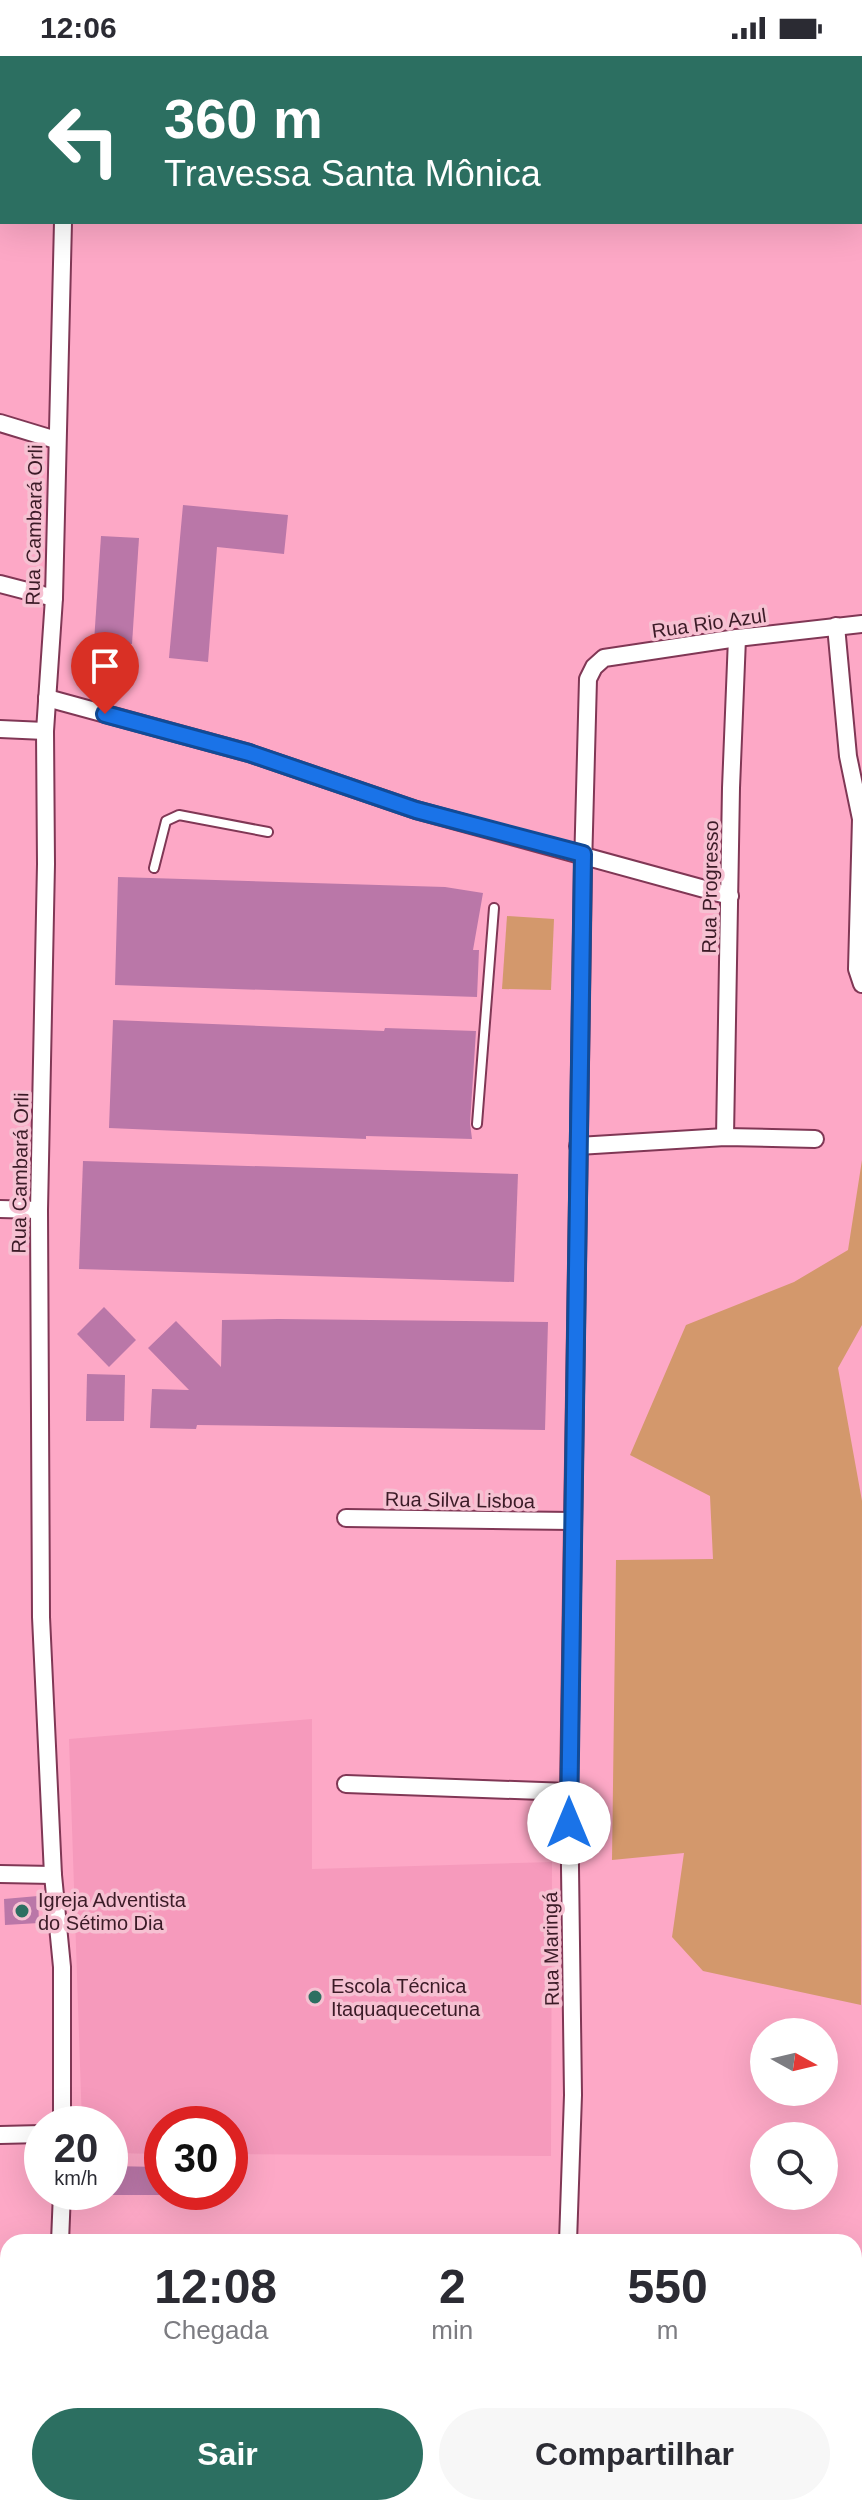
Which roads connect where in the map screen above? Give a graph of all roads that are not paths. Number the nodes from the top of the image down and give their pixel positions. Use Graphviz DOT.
graph roads {
  1 [pos="63,224"];
  2 [pos="0,423"];
  3 [pos="56,440"];
  4 [pos="0,584"];
  5 [pos="54,598"];
  6 [pos="862,624"];
  7 [pos="836,626"];
  8 [pos="737,638"];
  9 [pos="586,695"];
  10 [pos="47,698"];
  11 [pos="0,729"];
  12 [pos="45,731"];
  13 [pos="857,778"];
  14 [pos="861,819"];
  15 [pos="268,832"];
  16 [pos="583,854"];
  17 [pos="154,868"];
  18 [pos="730,896"];
  19 [pos="494,908"];
  20 [pos="859,977"];
  21 [pos="477,1124"];
  22 [pos="725,1137"];
  23 [pos="815,1139"];
  24 [pos="578,1146"];
  25 [pos="0,1209"];
  26 [pos="39,1210"];
  27 [pos="346,1518"];
  28 [pos="573,1521"];
  29 [pos="346,1784"];
  30 [pos="569,1792"];
  31 [pos="0,1874"];
  32 [pos="53,1875"];
  33 [pos="62,2106"];
  34 [pos="24,2134"];
  35 [pos="0,2135"];
  36 [pos="61,2210"];
  37 [pos="60,2234"];
  38 [pos="568,2234"];
  1 -- 3 [label="street, Rua Cambará Orli"];
  2 -- 3 [label="street"];
  3 -- 5 [label="street, Rua Cambará Orli"];
  4 -- 5 [label="street"];
  5 -- 10 [label="street, Rua Cambará Orli"];
  6 -- 7 [label="street, Rua Rio Azul"];
  7 -- 8 [label="street, Rua Rio Azul"];
  7 -- 13 [label="street"];
  8 -- 9 [label="street, Rua Rio Azul"];
  8 -- 18 [label="street, Rua Progresso"];
  9 -- 16 [label="street, Rua Maringá"];
  10 -- 12 [label="street, Rua Cambará Orli"];
  10 -- 16 [label="street"];
  11 -- 12 [label="street"];
  12 -- 26 [label="street, Rua Cambará Orli"];
  13 -- 14 [label="street"];
  14 -- 20 [label="street"];
  15 -- 17 [label="lane"];
  16 -- 18 [label="street"];
  16 -- 24 [label="street, Rua Maringá"];
  18 -- 22 [label="street, Rua Progresso"];
  19 -- 21 [label="lane"];
  22 -- 23 [label="street"];
  22 -- 24 [label="street"];
  24 -- 28 [label="street, Rua Maringá"];
  25 -- 26 [label="street"];
  26 -- 32 [label="street, Rua Cambará Orli"];
  27 -- 28 [label="street, Rua Silva Lisboa"];
  28 -- 30 [label="street, Rua Maringá"];
  29 -- 30 [label="street"];
  30 -- 38 [label="street, Rua Maringá"];
  31 -- 32 [label="street"];
  32 -- 33 [label="street, Rua Cambará Orli"];
  34 -- 35 [label="street"];
  36 -- 37 [label="street"];
}
